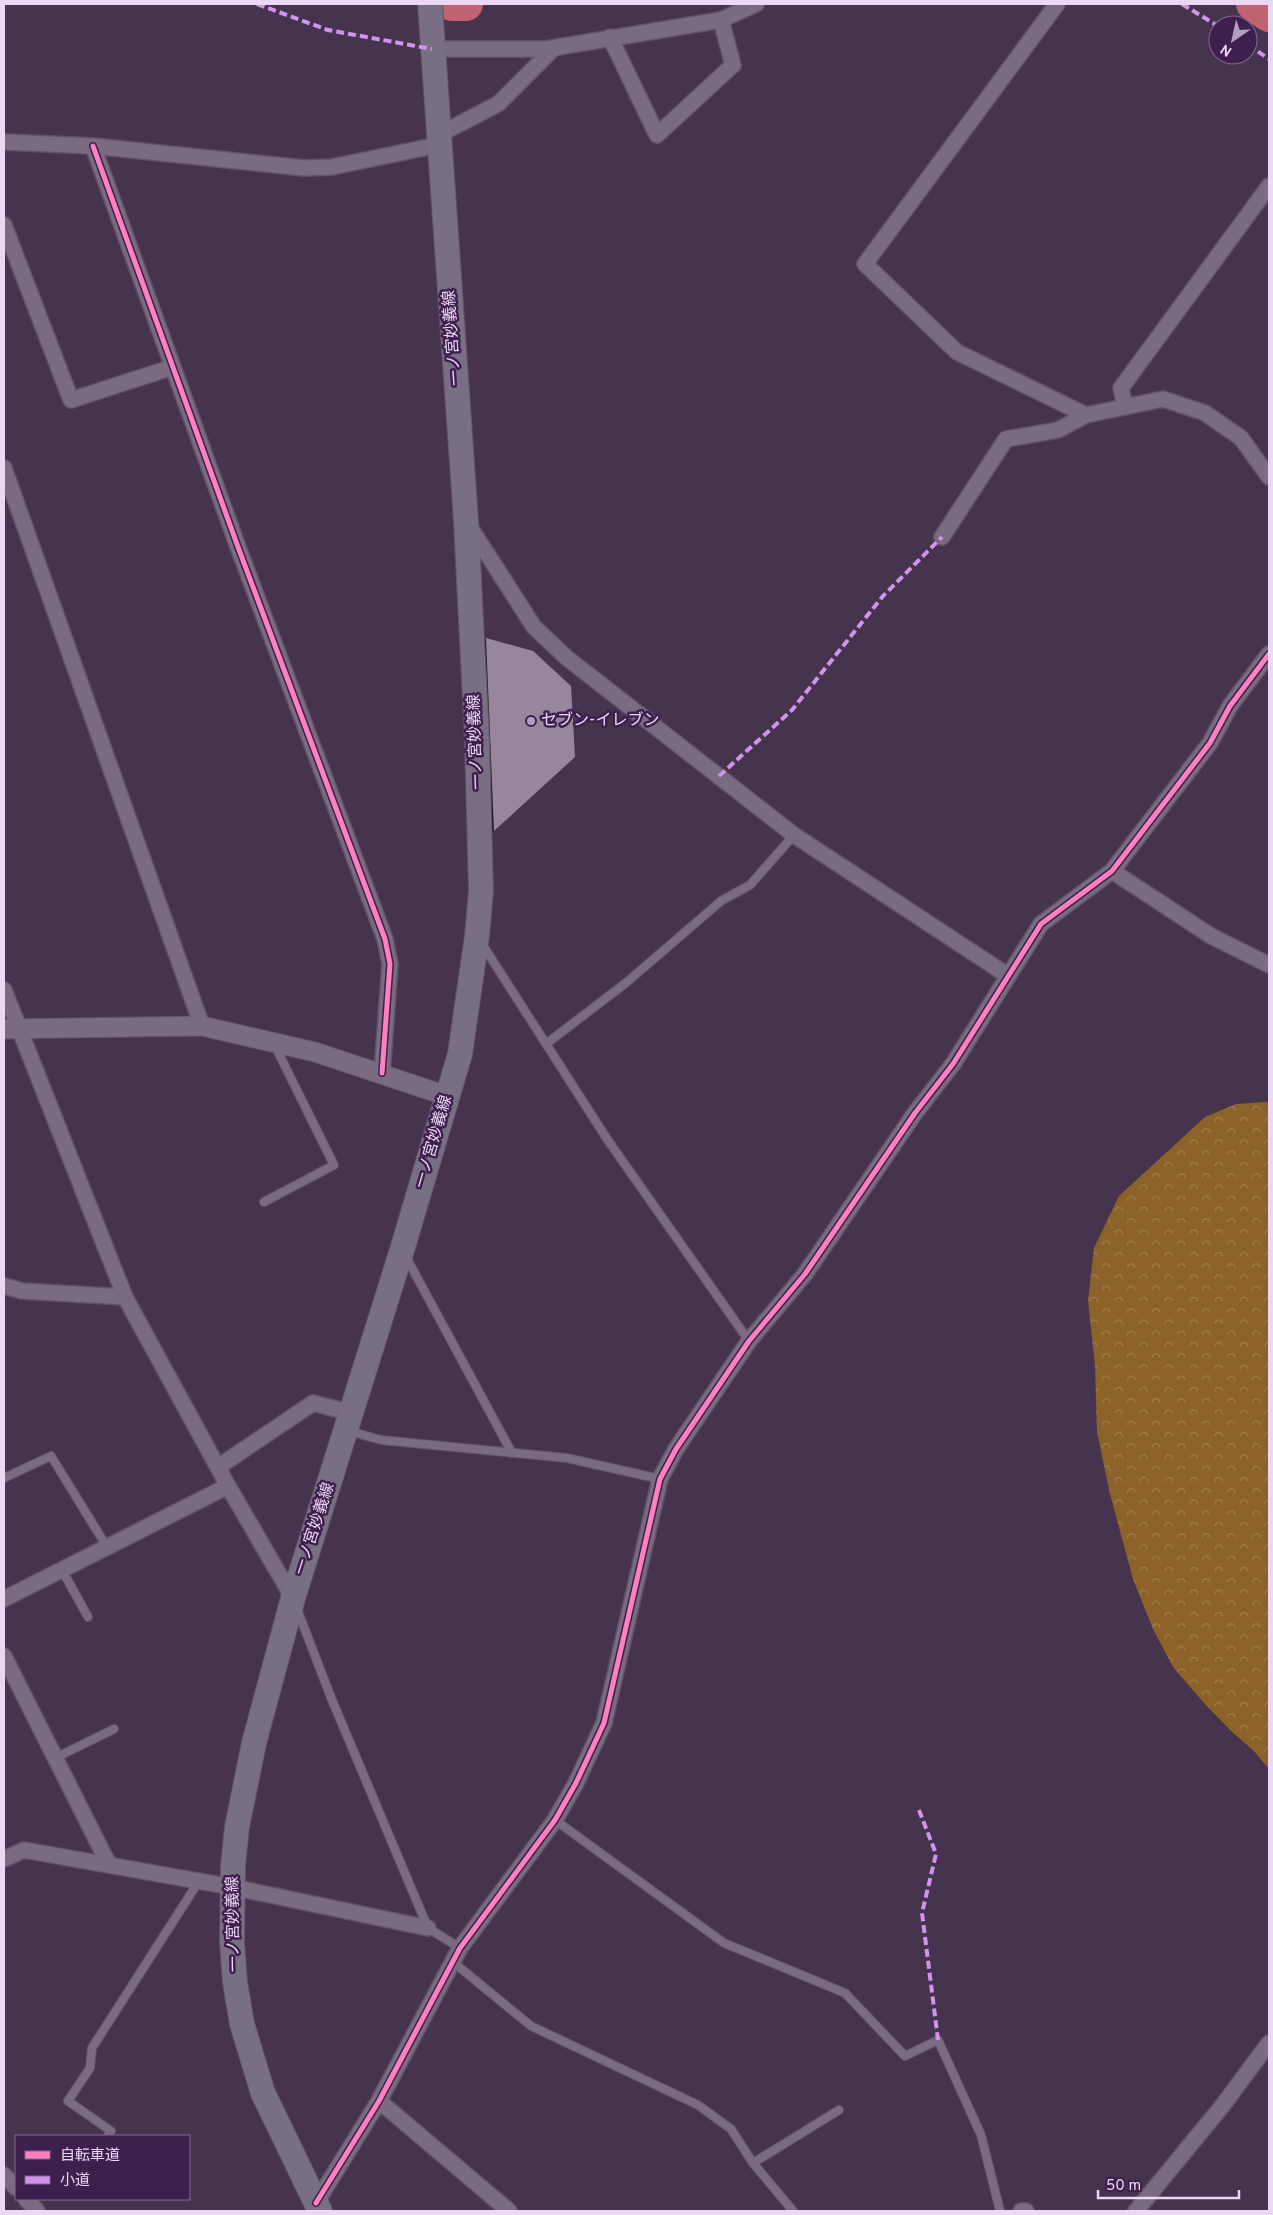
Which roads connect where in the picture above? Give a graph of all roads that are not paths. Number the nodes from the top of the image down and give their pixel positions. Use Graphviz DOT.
graph roads {
  1 [pos="430,4"];
  2 [pos="756,4"];
  3 [pos="1057,4"];
  4 [pos="721,20"];
  5 [pos="610,37"];
  6 [pos="432,42"];
  7 [pos="554,48"];
  8 [pos="438,140"];
  9 [pos="4,142"];
  10 [pos="93,146"];
  11 [pos="1269,186"];
  12 [pos="4,225"];
  13 [pos="173,367"];
  14 [pos="1125,406"];
  15 [pos="1086,415"];
  16 [pos="4,468"];
  17 [pos="1269,478"];
  18 [pos="466,521"];
  19 [pos="942,537"];
  20 [pos="1268,657"];
  21 [pos="794,835"];
  22 [pos="1112,871"];
  23 [pos="477,936"];
  24 [pos="1269,965"];
  25 [pos="1007,975"];
  26 [pos="4,990"];
  27 [pos="202,1026"];
  28 [pos="11,1029"];
  29 [pos="274,1044"];
  30 [pos="546,1044"];
  31 [pos="382,1073"];
  32 [pos="447,1096"];
  33 [pos="264,1202"];
  34 [pos="402,1250"];
  35 [pos="4,1286"];
  36 [pos="124,1296"];
  37 [pos="748,1341"];
  38 [pos="349,1422"];
  39 [pos="512,1453"];
  40 [pos="218,1467"];
  41 [pos="4,1478"];
  42 [pos="660,1479"];
  43 [pos="228,1486"];
  44 [pos="107,1547"];
  45 [pos="62,1570"];
  46 [pos="293,1598"];
  47 [pos="4,1599"];
  48 [pos="88,1617"];
  49 [pos="4,1656"];
  50 [pos="114,1729"];
  51 [pos="55,1758"];
  52 [pos="555,1820"];
  53 [pos="4,1858"];
  54 [pos="109,1865"];
  55 [pos="199,1882"];
  56 [pos="232,1888"];
  57 [pos="428,1928"];
  58 [pos="457,1955"];
  59 [pos="1269,2043"];
  60 [pos="379,2101"];
  61 [pos="838,2110"];
  62 [pos="109,2135"];
  63 [pos="753,2163"];
  64 [pos="4,2175"];
  65 [pos="15,2187"];
  66 [pos="27,2200"];
  67 [pos="318,2207"];
  68 [pos="37,2211"];
  69 [pos="509,2211"];
  70 [pos="793,2211"];
  71 [pos="1000,2211"];
  72 [pos="1021,2211"];
  73 [pos="1026,2211"];
  74 [pos="1136,2211"];
  1 -- 6 [label="main road, 一ノ宮妙義線"];
  2 -- 4 [label="street"];
  3 -- 15 [label="street"];
  4 -- 5 [label="street"];
  4 -- 5 [label="street"];
  5 -- 7 [label="street"];
  6 -- 7 [label="street"];
  6 -- 8 [label="main road, 一ノ宮妙義線"];
  7 -- 8 [label="street"];
  8 -- 10 [label="street"];
  8 -- 18 [label="main road, 一ノ宮妙義線"];
  9 -- 10 [label="street"];
  10 -- 13 [label="street"];
  11 -- 14 [label="street"];
  12 -- 13 [label="street"];
  13 -- 31 [label="street"];
  14 -- 15 [label="street"];
  14 -- 17 [label="street"];
  15 -- 19 [label="street"];
  16 -- 27 [label="street"];
  18 -- 21 [label="street"];
  18 -- 23 [label="main road, 一ノ宮妙義線"];
  20 -- 22 [label="street"];
  21 -- 25 [label="street"];
  21 -- 30 [label="lane"];
  22 -- 24 [label="street"];
  22 -- 25 [label="street"];
  23 -- 30 [label="lane"];
  23 -- 32 [label="main road, 一ノ宮妙義線"];
  25 -- 37 [label="street"];
  26 -- 28 [label="street"];
  27 -- 28 [label="street"];
  27 -- 29 [label="street"];
  28 -- 36 [label="street"];
  29 -- 31 [label="street"];
  29 -- 33 [label="lane"];
  30 -- 37 [label="lane"];
  31 -- 32 [label="street"];
  32 -- 34 [label="main road, 一ノ宮妙義線"];
  34 -- 38 [label="main road, 一ノ宮妙義線"];
  34 -- 39 [label="lane"];
  35 -- 36 [label="street"];
  36 -- 40 [label="street"];
  37 -- 42 [label="street"];
  38 -- 39 [label="lane"];
  38 -- 40 [label="street"];
  38 -- 46 [label="main road, 一ノ宮妙義線"];
  39 -- 42 [label="lane"];
  40 -- 43 [label="street"];
  41 -- 44 [label="lane"];
  42 -- 52 [label="street"];
  43 -- 44 [label="street"];
  43 -- 46 [label="street"];
  44 -- 45 [label="street"];
  45 -- 47 [label="street"];
  45 -- 48 [label="lane"];
  46 -- 56 [label="main road, 一ノ宮妙義線"];
  46 -- 57 [label="lane"];
  49 -- 51 [label="street"];
  50 -- 51 [label="lane"];
  51 -- 54 [label="street"];
  52 -- 58 [label="street"];
  52 -- 71 [label="lane"];
  53 -- 54 [label="street"];
  54 -- 55 [label="street"];
  55 -- 56 [label="street"];
  55 -- 62 [label="lane"];
  56 -- 57 [label="street"];
  56 -- 67 [label="main road, 一ノ宮妙義線"];
  57 -- 58 [label="lane"];
  58 -- 60 [label="street"];
  58 -- 63 [label="lane"];
  59 -- 74 [label="street"];
  60 -- 67 [label="street"];
  60 -- 69 [label="street"];
  61 -- 63 [label="lane"];
  63 -- 70 [label="lane"];
  64 -- 65 [label="street"];
  66 -- 68 [label="street"];
  72 -- 73 [label="street"];
}
